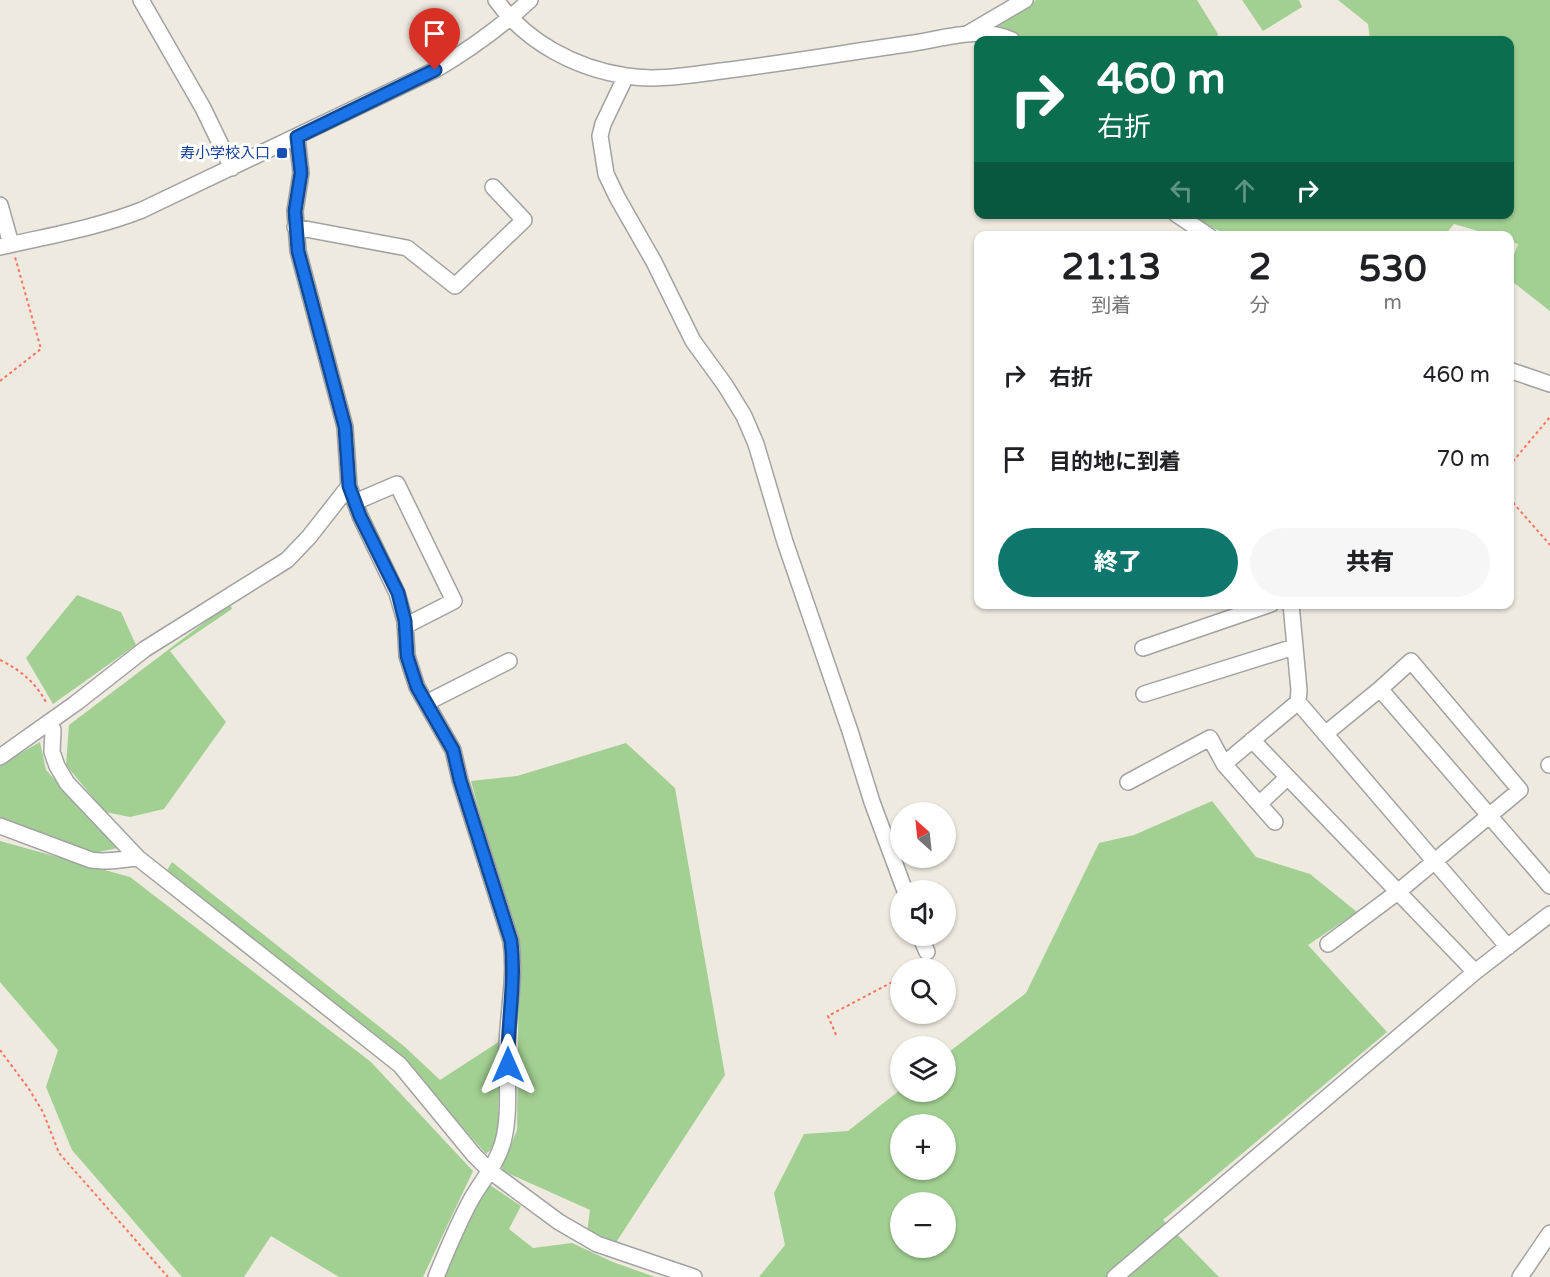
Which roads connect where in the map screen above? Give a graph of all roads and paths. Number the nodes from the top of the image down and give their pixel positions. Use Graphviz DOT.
graph roads {
  1 [pos="141,0"];
  2 [pos="496,0"];
  3 [pos="530,0"];
  4 [pos="1026,0"];
  5 [pos="511,18"];
  6 [pos="964,35"];
  7 [pos="996,36"];
  8 [pos="626,76"];
  9 [pos="297,137"];
  10 [pos="232,168"];
  11 [pos="493,187"];
  12 [pos="0,205"];
  13 [pos="1186,224"];
  14 [pos="295,227"];
  15 [pos="1199,231"];
  16 [pos="5,245"];
  17 [pos="1514,371"];
  18 [pos="0,381"];
  19 [pos="1549,381"];
  20 [pos="1550,417"];
  21 [pos="1514,460"];
  22 [pos="349,486"];
  23 [pos="355,502"];
  24 [pos="1514,504"];
  25 [pos="1550,544"];
  26 [pos="1256,609"];
  27 [pos="1291,609"];
  28 [pos="405,626"];
  29 [pos="1294,646"];
  30 [pos="1143,648"];
  31 [pos="0,660"];
  32 [pos="509,661"];
  33 [pos="1380,689"];
  34 [pos="1144,694"];
  35 [pos="1298,702"];
  36 [pos="426,703"];
  37 [pos="52,720"];
  38 [pos="1325,734"];
  39 [pos="1252,740"];
  40 [pos="0,757"];
  41 [pos="1224,764"];
  42 [pos="1287,778"];
  43 [pos="1128,782"];
  44 [pos="1259,804"];
  45 [pos="1490,816"];
  46 [pos="1275,822"];
  47 [pos="0,826"];
  48 [pos="138,858"];
  49 [pos="1435,863"];
  50 [pos="901,880"];
  51 [pos="1550,886"];
  52 [pos="1399,891"];
  53 [pos="1550,914"];
  54 [pos="1328,944"];
  55 [pos="924,946"];
  56 [pos="1508,947"];
  57 [pos="927,952"];
  58 [pos="1475,972"];
  59 [pos="890,983"];
  60 [pos="836,1035"];
  61 [pos="0,1050"];
  62 [pos="490,1171"];
  63 [pos="1550,1233"];
  64 [pos="168,1277"];
  65 [pos="436,1277"];
  66 [pos="694,1277"];
  67 [pos="1115,1277"];
  68 [pos="1520,1277"];
  1 -- 10 [label="street"];
  2 -- 5 [label="street"];
  3 -- 5 [label="street"];
  4 -- 6 [label="street"];
  5 -- 8 [label="street"];
  5 -- 9 [label="street"];
  6 -- 7 [label="street"];
  6 -- 8 [label="street"];
  8 -- 50 [label="street"];
  9 -- 10 [label="street"];
  9 -- 14 [label="street"];
  10 -- 16 [label="street"];
  11 -- 14 [label="street"];
  12 -- 16 [label="street"];
  13 -- 15 [label="street"];
  14 -- 22 [label="street"];
  16 -- 18 [label="path"];
  17 -- 19 [label="street"];
  20 -- 21 [label="path"];
  22 -- 23 [label="street"];
  22 -- 37 [label="street"];
  23 -- 28 [label="street"];
  23 -- 28 [label="street"];
  24 -- 25 [label="path"];
  26 -- 30 [label="street"];
  27 -- 29 [label="street"];
  28 -- 36 [label="street"];
  29 -- 34 [label="street"];
  29 -- 35 [label="street"];
  31 -- 37 [label="path"];
  32 -- 36 [label="street"];
  33 -- 38 [label="street"];
  33 -- 45 [label="street"];
  33 -- 45 [label="street"];
  35 -- 38 [label="street"];
  35 -- 39 [label="street"];
  36 -- 62 [label="street"];
  37 -- 40 [label="street"];
  37 -- 48 [label="street"];
  38 -- 49 [label="street"];
  39 -- 41 [label="street"];
  39 -- 42 [label="street"];
  41 -- 43 [label="street"];
  41 -- 44 [label="street"];
  42 -- 44 [label="street"];
  42 -- 52 [label="street"];
  44 -- 46 [label="street"];
  45 -- 49 [label="street"];
  45 -- 51 [label="street"];
  47 -- 48 [label="street"];
  48 -- 62 [label="street"];
  49 -- 52 [label="street"];
  49 -- 56 [label="street"];
  52 -- 54 [label="street"];
  52 -- 58 [label="street"];
  53 -- 56 [label="street"];
  55 -- 57 [label="street"];
  56 -- 58 [label="street"];
  58 -- 67 [label="street"];
  59 -- 60 [label="path"];
  61 -- 64 [label="path"];
  62 -- 65 [label="street"];
  62 -- 66 [label="street"];
  63 -- 68 [label="street"];
}
